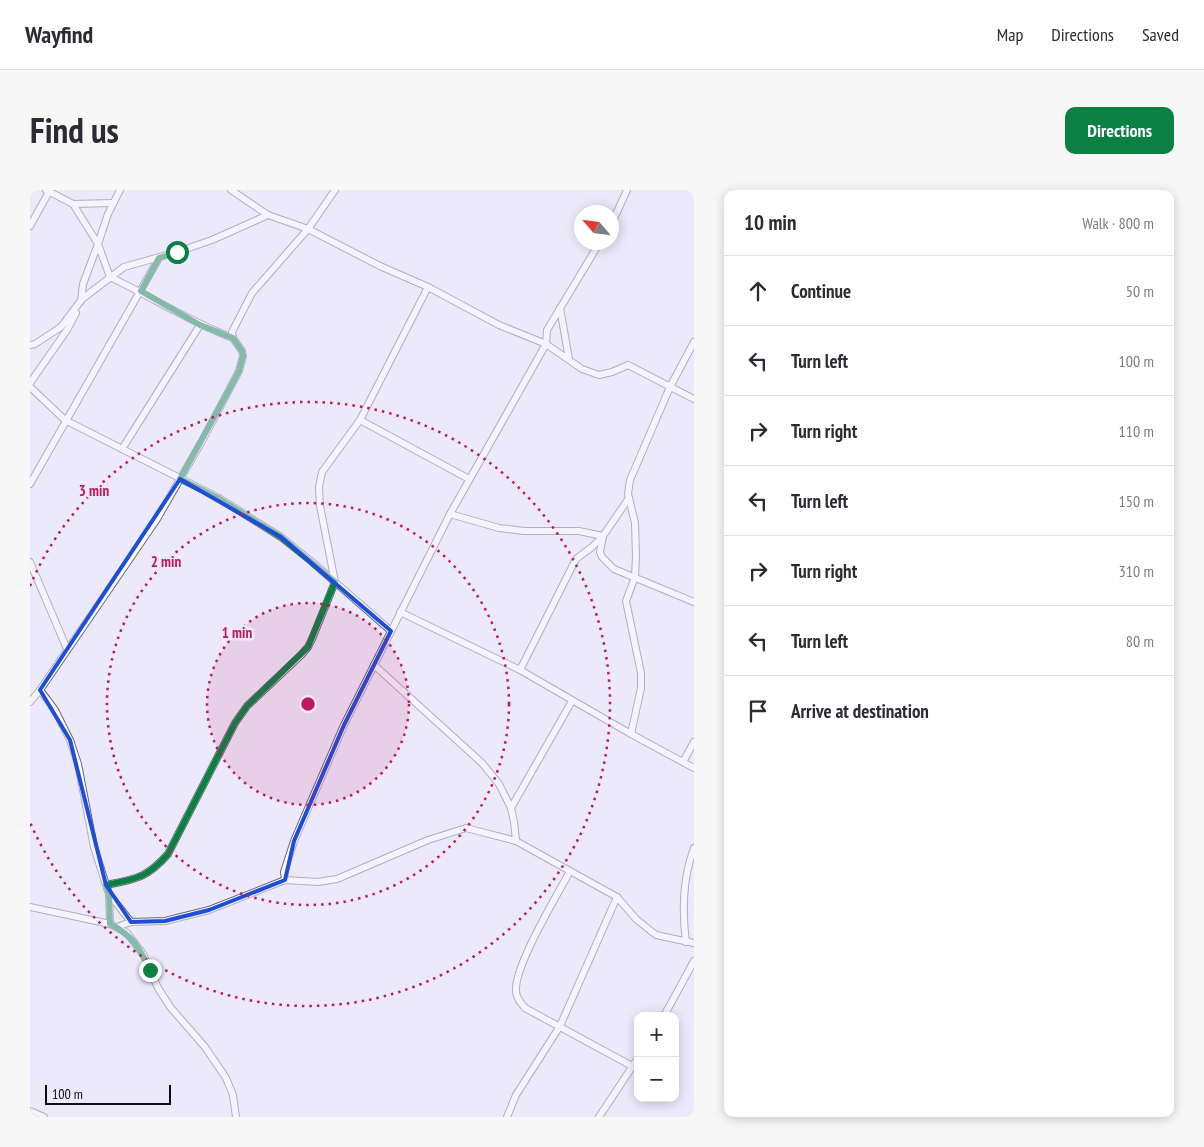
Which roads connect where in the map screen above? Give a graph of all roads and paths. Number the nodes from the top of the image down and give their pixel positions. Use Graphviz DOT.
graph roads {
  1 [pos="120,190"];
  2 [pos="231,190"];
  3 [pos="335,190"];
  4 [pos="627,190"];
  5 [pos="48,191"];
  6 [pos="114,202"];
  7 [pos="73,204"];
  8 [pos="619,208"];
  9 [pos="268,216"];
  10 [pos="30,226"];
  11 [pos="308,229"];
  12 [pos="98,244"];
  13 [pos="595,250"];
  14 [pos="159,258"];
  15 [pos="110,277"];
  16 [pos="428,287"];
  17 [pos="141,291"];
  18 [pos="82,299"];
  19 [pos="560,308"];
  20 [pos="200,325"];
  21 [pos="233,338"];
  22 [pos="694,342"];
  23 [pos="546,344"];
  24 [pos="30,345"];
  25 [pos="569,359"];
  26 [pos="30,385"];
  27 [pos="670,387"];
  28 [pos="694,399"];
  29 [pos="65,420"];
  30 [pos="360,420"];
  31 [pos="122,449"];
  32 [pos="180,479"];
  33 [pos="469,479"];
  34 [pos="30,484"];
  35 [pos="629,498"];
  36 [pos="450,514"];
  37 [pos="603,536"];
  38 [pos="30,562"];
  39 [pos="635,577"];
  40 [pos="335,582"];
  41 [pos="694,602"];
  42 [pos="400,612"];
  43 [pos="391,631"];
  44 [pos="67,649"];
  45 [pos="374,665"];
  46 [pos="520,670"];
  47 [pos="40,690"];
  48 [pos="572,701"];
  49 [pos="30,702"];
  50 [pos="631,734"];
  51 [pos="694,742"];
  52 [pos="683,762"];
  53 [pos="694,768"];
  54 [pos="511,808"];
  55 [pos="516,841"];
  56 [pos="694,848"];
  57 [pos="570,871"];
  58 [pos="285,880"];
  59 [pos="106,885"];
  60 [pos="109,894"];
  61 [pos="617,897"];
  62 [pos="30,907"];
  63 [pos="131,922"];
  64 [pos="110,924"];
  65 [pos="117,927"];
  66 [pos="686,942"];
  67 [pos="694,943"];
  68 [pos="694,961"];
  69 [pos="666,1012"];
  70 [pos="560,1026"];
  71 [pos="634,1063"];
  72 [pos="632,1066"];
  73 [pos="30,1111"];
  74 [pos="44,1117"];
  75 [pos="236,1117"];
  76 [pos="507,1117"];
  77 [pos="599,1117"];
  1 -- 6 [label="street"];
  2 -- 9 [label="street"];
  3 -- 11 [label="street"];
  4 -- 8 [label="street"];
  5 -- 7 [label="street"];
  5 -- 10 [label="street"];
  6 -- 7 [label="street"];
  6 -- 12 [label="street"];
  7 -- 12 [label="street"];
  9 -- 11 [label="street"];
  9 -- 14 [label="street"];
  11 -- 16 [label="street"];
  11 -- 21 [label="street"];
  12 -- 15 [label="street"];
  12 -- 18 [label="street"];
  13 -- 19 [label="street"];
  14 -- 15 [label="street"];
  14 -- 17 [label="street"];
  15 -- 17 [label="street"];
  15 -- 18 [label="street"];
  16 -- 23 [label="street"];
  16 -- 30 [label="street"];
  17 -- 20 [label="street"];
  17 -- 29 [label="street"];
  18 -- 24 [label="street"];
  18 -- 26 [label="street"];
  19 -- 23 [label="street"];
  19 -- 25 [label="street"];
  20 -- 21 [label="street"];
  20 -- 31 [label="street"];
  21 -- 32 [label="street"];
  22 -- 27 [label="street"];
  23 -- 25 [label="street"];
  23 -- 33 [label="street"];
  25 -- 27 [label="street"];
  26 -- 29 [label="street"];
  27 -- 28 [label="street"];
  27 -- 35 [label="street"];
  29 -- 31 [label="street"];
  29 -- 34 [label="street"];
  30 -- 33 [label="street"];
  30 -- 40 [label="street"];
  31 -- 32 [label="street"];
  32 -- 40 [label="street"];
  32 -- 44 [label="street"];
  33 -- 36 [label="street"];
  35 -- 37 [label="street"];
  35 -- 39 [label="street"];
  36 -- 37 [label="street"];
  36 -- 42 [label="street"];
  37 -- 39 [label="street"];
  37 -- 46 [label="street"];
  38 -- 44 [label="street"];
  39 -- 41 [label="street"];
  39 -- 50 [label="street"];
  40 -- 43 [label="street"];
  40 -- 59 [label="street"];
  42 -- 43 [label="street"];
  42 -- 46 [label="street"];
  43 -- 45 [label="street"];
  44 -- 47 [label="street"];
  45 -- 54 [label="street"];
  45 -- 58 [label="street"];
  46 -- 48 [label="street"];
  47 -- 49 [label="street"];
  47 -- 59 [label="street"];
  48 -- 50 [label="street"];
  48 -- 54 [label="street"];
  50 -- 52 [label="street"];
  51 -- 52 [label="street"];
  52 -- 53 [label="street"];
  54 -- 55 [label="street"];
  55 -- 57 [label="street"];
  55 -- 58 [label="street"];
  56 -- 66 [label="street"];
  57 -- 61 [label="street"];
  57 -- 70 [label="street"];
  58 -- 63 [label="street"];
  59 -- 60 [label="street"];
  60 -- 63 [label="street"];
  60 -- 64 [label="street"];
  61 -- 66 [label="street"];
  61 -- 70 [label="street"];
  62 -- 64 [label="street"];
  63 -- 65 [label="street"];
  64 -- 65 [label="street"];
  65 -- 75 [label="street"];
  66 -- 67 [label="street"];
  68 -- 69 [label="street"];
  70 -- 72 [label="street"];
  70 -- 76 [label="street"];
  71 -- 72 [label="street"];
  72 -- 77 [label="street"];
  73 -- 74 [label="street"];
}
